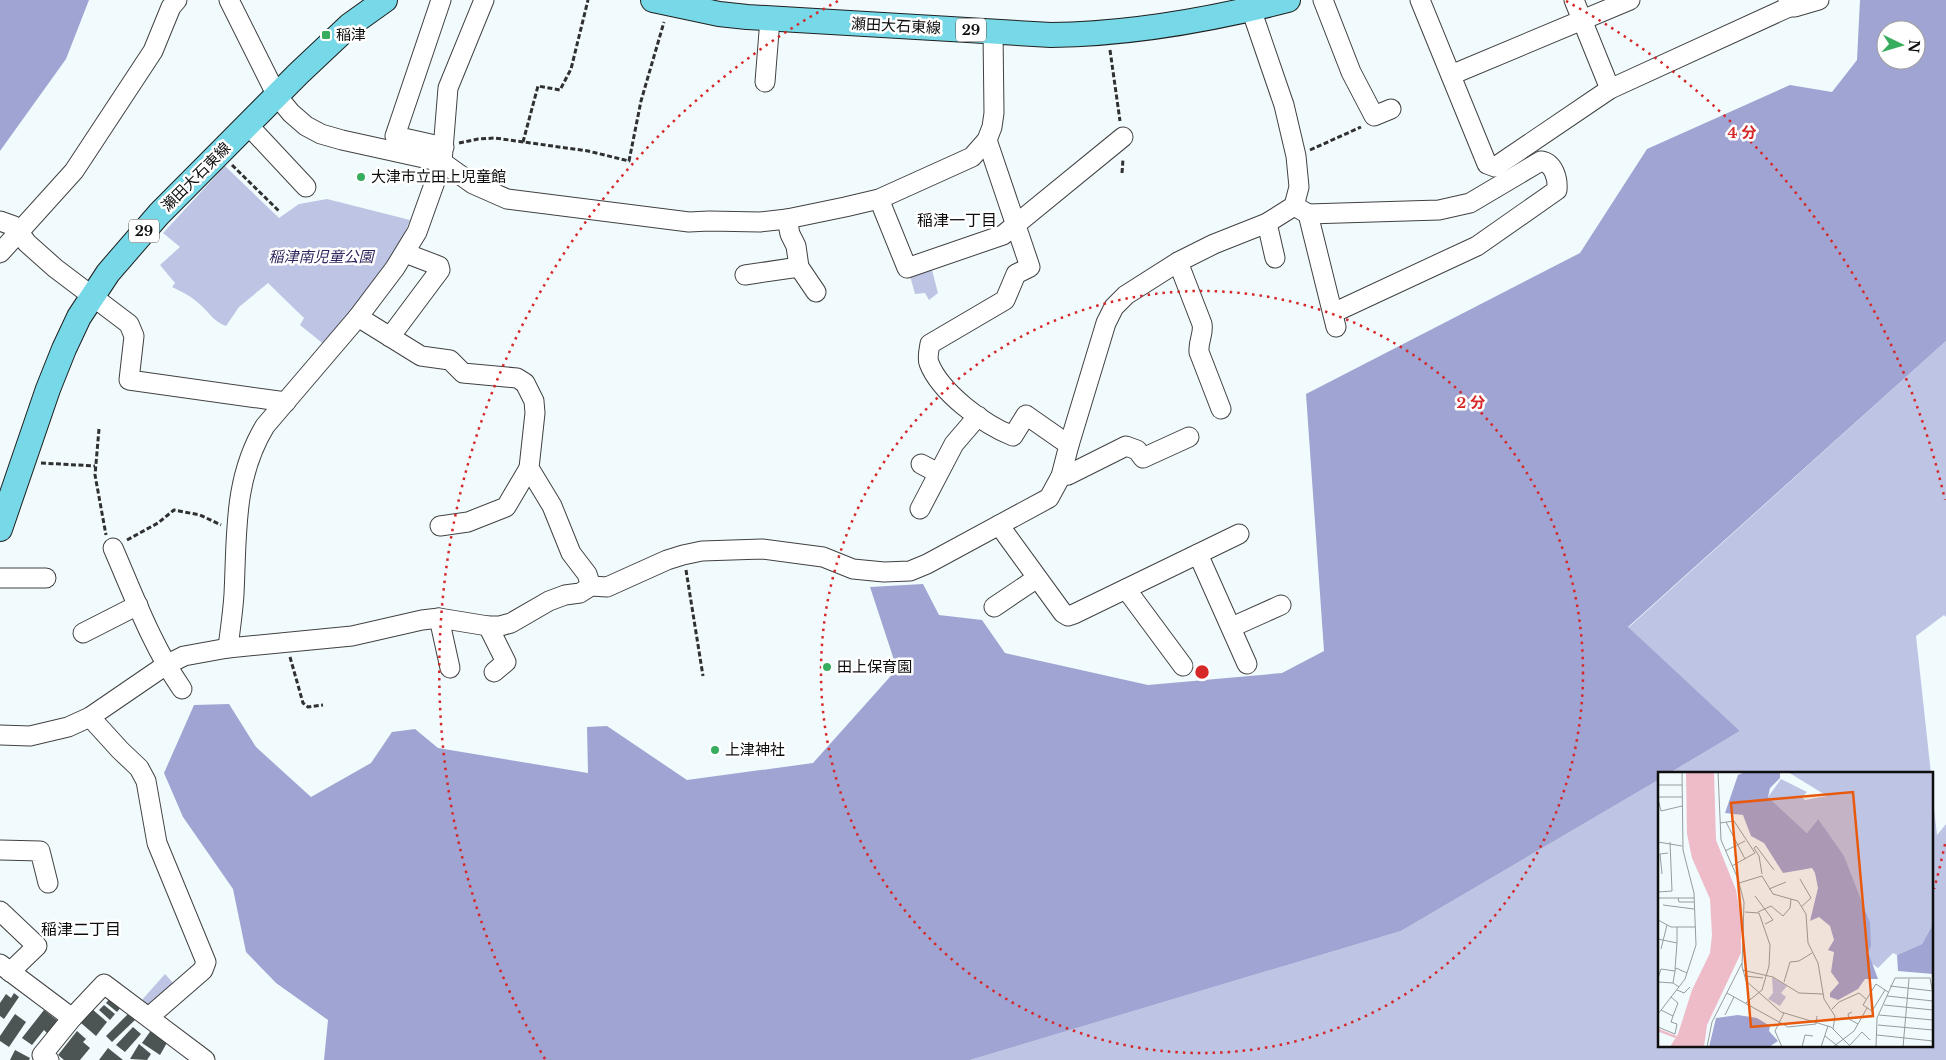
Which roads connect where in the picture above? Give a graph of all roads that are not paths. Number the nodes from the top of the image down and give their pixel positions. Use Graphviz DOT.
graph roads {
  1 [pos="176,0"];
  2 [pos="229,0"];
  3 [pos="386,0"];
  4 [pos="441,0"];
  5 [pos="484,0"];
  6 [pos="1288,0"];
  7 [pos="1323,0"];
  8 [pos="1420,0"];
  9 [pos="1574,0"];
  10 [pos="1630,0"];
  11 [pos="1819,0"];
  12 [pos="661,2"];
  13 [pos="1789,4"];
  14 [pos="1251,9"];
  15 [pos="770,19"];
  16 [pos="1582,20"];
  17 [pos="993,32"];
  18 [pos="1451,75"];
  19 [pos="765,82"];
  20 [pos="1610,89"];
  21 [pos="277,96"];
  22 [pos="1383,113"];
  23 [pos="248,124"];
  24 [pos="1123,137"];
  25 [pos="987,140"];
  26 [pos="443,155"];
  27 [pos="306,187"];
  28 [pos="879,199"];
  29 [pos="1301,210"];
  30 [pos="787,219"];
  31 [pos="0,221"];
  32 [pos="1267,223"];
  33 [pos="1015,224"];
  34 [pos="20,232"];
  35 [pos="407,250"];
  36 [pos="0,253"];
  37 [pos="1276,258"];
  38 [pos="453,262"];
  39 [pos="1178,262"];
  40 [pos="799,267"];
  41 [pos="745,275"];
  42 [pos="816,292"];
  43 [pos="92,295"];
  44 [pos="358,318"];
  45 [pos="390,337"];
  46 [pos="286,402"];
  47 [pos="1222,408"];
  48 [pos="978,416"];
  49 [pos="1189,437"];
  50 [pos="1069,444"];
  51 [pos="921,464"];
  52 [pos="529,468"];
  53 [pos="938,473"];
  54 [pos="1061,476"];
  55 [pos="920,509"];
  56 [pos="1000,525"];
  57 [pos="440,526"];
  58 [pos="0,529"];
  59 [pos="1239,534"];
  60 [pos="113,548"];
  61 [pos="1198,554"];
  62 [pos="0,578"];
  63 [pos="46,578"];
  64 [pos="1037,578"];
  65 [pos="591,586"];
  66 [pos="1126,589"];
  67 [pos="138,605"];
  68 [pos="1281,605"];
  69 [pos="994,606"];
  70 [pos="439,618"];
  71 [pos="488,626"];
  72 [pos="1232,627"];
  73 [pos="84,633"];
  74 [pos="228,648"];
  75 [pos="1247,664"];
  76 [pos="166,665"];
  77 [pos="1182,666"];
  78 [pos="450,668"];
  79 [pos="494,672"];
  80 [pos="182,689"];
  81 [pos="90,717"];
  82 [pos="0,735"];
  83 [pos="0,850"];
  84 [pos="48,883"];
  85 [pos="0,910"];
  86 [pos="5,968"];
  87 [pos="149,1017"];
  88 [pos="72,1018"];
  89 [pos="180,1053"];
  90 [pos="49,1060"];
  91 [pos="205,1060"];
  1 -- 34 [label="street"];
  2 -- 21 [label="street"];
  3 -- 21 [label="main road, 瀬田大石東線 / 29"];
  4 -- 26 [label="street"];
  5 -- 26 [label="street"];
  6 -- 14 [label="main road, 瀬田大石東線 / 29"];
  7 -- 22 [label="street"];
  8 -- 18 [label="street"];
  9 -- 16 [label="street"];
  10 -- 16 [label="street"];
  11 -- 13 [label="street"];
  12 -- 15 [label="main road, 瀬田大石東線 / 29"];
  13 -- 20 [label="street"];
  14 -- 17 [label="main road, 瀬田大石東線 / 29"];
  14 -- 29 [label="street"];
  15 -- 17 [label="main road, 瀬田大石東線 / 29"];
  15 -- 19 [label="street"];
  16 -- 18 [label="street"];
  16 -- 20 [label="street"];
  17 -- 25 [label="street"];
  18 -- 20 [label="street"];
  21 -- 23 [label="main road, 瀬田大石東線 / 29"];
  21 -- 26 [label="street"];
  23 -- 27 [label="street"];
  23 -- 43 [label="main road, 瀬田大石東線 / 29"];
  24 -- 33 [label="street"];
  25 -- 28 [label="street"];
  25 -- 33 [label="street"];
  26 -- 30 [label="street"];
  26 -- 35 [label="street"];
  28 -- 30 [label="street"];
  28 -- 33 [label="street"];
  29 -- 29 [label="street"];
  29 -- 32 [label="street"];
  30 -- 40 [label="street"];
  31 -- 34 [label="street"];
  32 -- 37 [label="street"];
  32 -- 39 [label="street"];
  33 -- 48 [label="street"];
  34 -- 36 [label="street"];
  34 -- 43 [label="street"];
  35 -- 38 [label="street"];
  35 -- 44 [label="street"];
  35 -- 45 [label="street"];
  39 -- 47 [label="street"];
  39 -- 50 [label="street"];
  40 -- 41 [label="street"];
  40 -- 42 [label="street"];
  43 -- 46 [label="street"];
  43 -- 58 [label="main road, 瀬田大石東線 / 29"];
  44 -- 45 [label="street"];
  44 -- 46 [label="street"];
  45 -- 52 [label="street"];
  46 -- 74 [label="street"];
  48 -- 50 [label="street"];
  48 -- 53 [label="street"];
  49 -- 54 [label="street"];
  50 -- 54 [label="street"];
  51 -- 53 [label="street"];
  52 -- 57 [label="street"];
  52 -- 65 [label="street"];
  53 -- 55 [label="street"];
  54 -- 56 [label="street"];
  56 -- 64 [label="street"];
  56 -- 65 [label="street"];
  59 -- 61 [label="street"];
  60 -- 67 [label="street"];
  61 -- 66 [label="street"];
  61 -- 72 [label="street"];
  62 -- 63 [label="street"];
  64 -- 66 [label="street"];
  64 -- 69 [label="street"];
  65 -- 71 [label="street"];
  66 -- 77 [label="street"];
  67 -- 73 [label="street"];
  67 -- 76 [label="street"];
  68 -- 72 [label="street"];
  70 -- 71 [label="street"];
  70 -- 74 [label="street"];
  70 -- 78 [label="street"];
  71 -- 79 [label="street"];
  72 -- 75 [label="street"];
  74 -- 76 [label="street"];
  76 -- 80 [label="street"];
  76 -- 81 [label="street"];
  81 -- 82 [label="street"];
  81 -- 87 [label="street"];
  83 -- 84 [label="street"];
  85 -- 86 [label="street"];
  86 -- 88 [label="street"];
  87 -- 88 [label="street"];
  87 -- 89 [label="street"];
  88 -- 90 [label="street"];
  89 -- 91 [label="street"];
}
